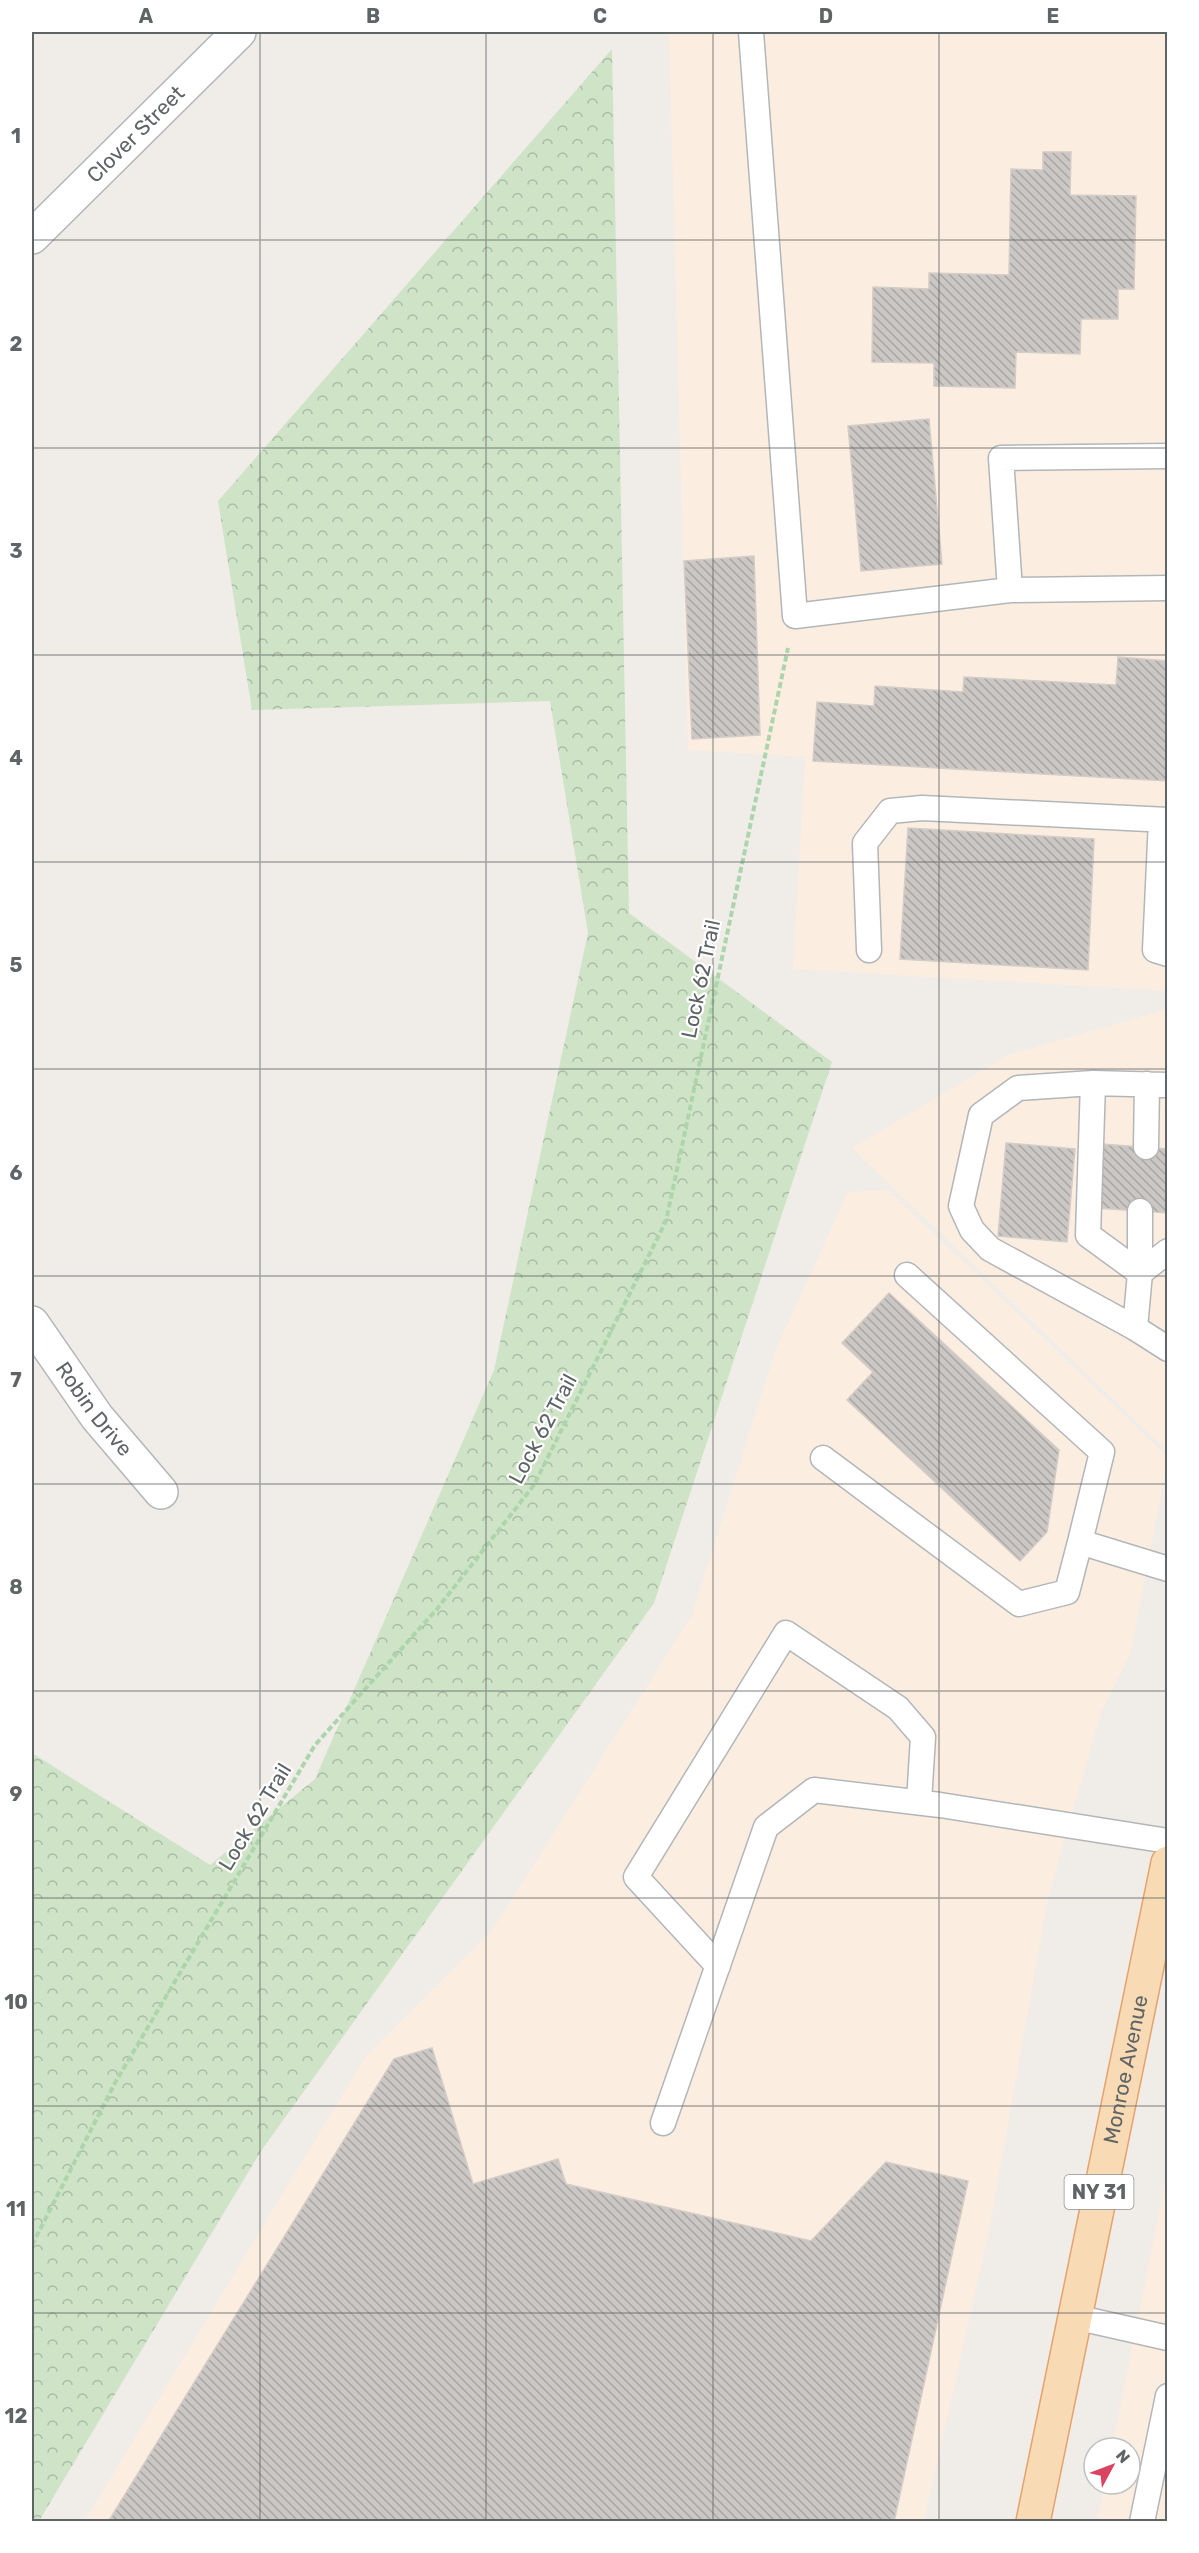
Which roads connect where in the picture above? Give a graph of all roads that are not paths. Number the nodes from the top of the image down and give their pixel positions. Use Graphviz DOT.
graph roads {
  1 [pos="239,32"];
  2 [pos="751,32"];
  3 [pos="32,237"];
  4 [pos="1167,456"];
  5 [pos="1167,588"];
  6 [pos="1010,590"];
  7 [pos="1164,820"];
  8 [pos="869,950"];
  9 [pos="1167,954"];
  10 [pos="1093,1083"];
  11 [pos="1157,1085"];
  12 [pos="1146,1147"];
  13 [pos="1140,1211"];
  14 [pos="1167,1251"];
  15 [pos="1140,1273"];
  16 [pos="907,1275"];
  17 [pos="32,1323"];
  18 [pos="1135,1328"];
  19 [pos="1167,1349"];
  20 [pos="823,1458"];
  21 [pos="161,1492"];
  22 [pos="1080,1542"];
  23 [pos="1167,1569"];
  24 [pos="919,1802"];
  25 [pos="1167,1841"];
  26 [pos="1167,1863"];
  27 [pos="718,1966"];
  28 [pos="663,2123"];
  29 [pos="1075,2317"];
  30 [pos="1167,2338"];
  31 [pos="1167,2396"];
  32 [pos="1033,2522"];
  33 [pos="1142,2522"];
  1 -- 3 [label="main road, Clover Street"];
  2 -- 6 [label="lane"];
  4 -- 6 [label="lane"];
  5 -- 6 [label="lane"];
  7 -- 8 [label="lane"];
  7 -- 9 [label="lane"];
  10 -- 11 [label="lane"];
  10 -- 15 [label="lane"];
  10 -- 18 [label="lane"];
  11 -- 12 [label="lane"];
  13 -- 15 [label="lane"];
  14 -- 15 [label="lane"];
  15 -- 18 [label="lane"];
  16 -- 22 [label="lane"];
  17 -- 21 [label="main road, Robin Drive"];
  18 -- 19 [label="lane"];
  20 -- 22 [label="lane"];
  22 -- 23 [label="lane"];
  24 -- 25 [label="lane"];
  24 -- 27 [label="lane"];
  24 -- 27 [label="lane"];
  26 -- 29 [label="main road, Monroe Avenue / NY 31"];
  27 -- 28 [label="lane"];
  29 -- 30 [label="lane"];
  29 -- 32 [label="main road, Monroe Avenue / NY 31"];
  31 -- 33 [label="lane"];
}
